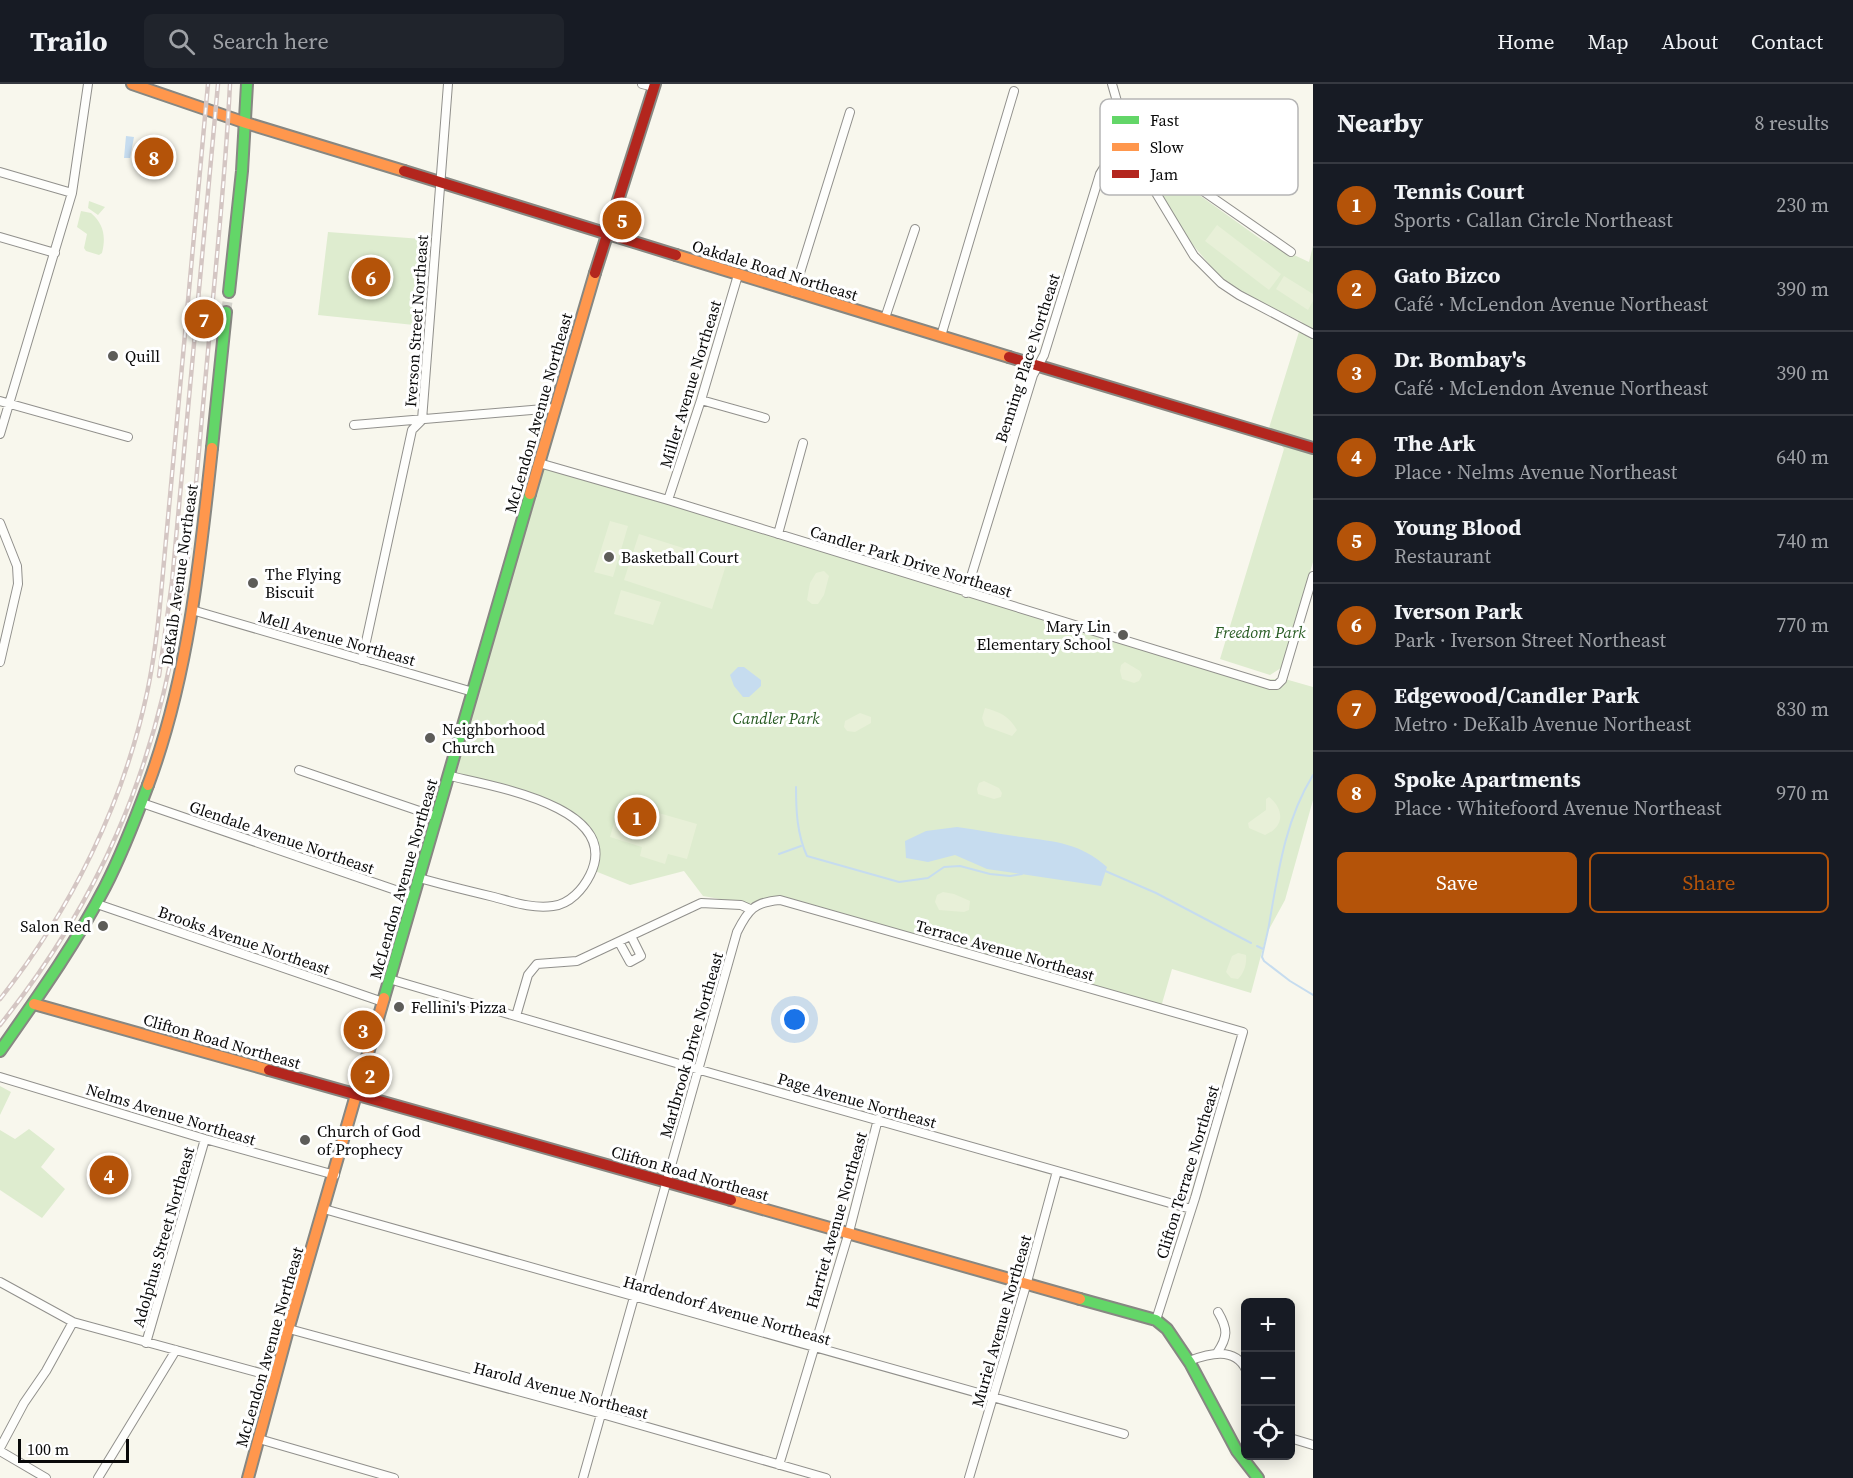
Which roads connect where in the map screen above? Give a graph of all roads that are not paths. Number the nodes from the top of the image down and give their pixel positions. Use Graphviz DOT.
graph roads {
  1 [pos="88,84"];
  2 [pos="132,84"];
  3 [pos="247,84"];
  4 [pos="448,84"];
  5 [pos="642,84"];
  6 [pos="1112,84"];
  7 [pos="654,86"];
  8 [pos="1014,91"];
  9 [pos="1116,99"];
  10 [pos="850,112"];
  11 [pos="246,123"];
  12 [pos="0,172"];
  13 [pos="1100,174"];
  14 [pos="440,182"];
  15 [pos="72,193"];
  16 [pos="1158,195"];
  17 [pos="1209,195"];
  18 [pos="915,229"];
  19 [pos="606,234"];
  20 [pos="0,237"];
  21 [pos="1291,252"];
  22 [pos="55,253"];
  23 [pos="738,275"];
  24 [pos="229,292"];
  25 [pos="794,292"];
  26 [pos="226,312"];
  27 [pos="885,318"];
  28 [pos="1313,334"];
  29 [pos="941,336"];
  30 [pos="1039,365"];
  31 [pos="701,400"];
  32 [pos="0,401"];
  33 [pos="10,404"];
  34 [pos="555,408"];
  35 [pos="765,418"];
  36 [pos="422,420"];
  37 [pos="354,425"];
  38 [pos="0,434"];
  39 [pos="128,437"];
  40 [pos="803,443"];
  41 [pos="1313,448"];
  42 [pos="539,463"];
  43 [pos="668,500"];
  44 [pos="0,523"];
  45 [pos="777,534"];
  46 [pos="3,536"];
  47 [pos="1313,576"];
  48 [pos="966,593"];
  49 [pos="192,610"];
  50 [pos="362,660"];
  51 [pos="0,662"];
  52 [pos="473,692"];
  53 [pos="299,770"];
  54 [pos="450,776"];
  55 [pos="142,803"];
  56 [pos="437,817"];
  57 [pos="418,878"];
  58 [pos="413,896"];
  59 [pos="97,904"];
  60 [pos="750,909"];
  61 [pos="631,936"];
  62 [pos="619,942"];
  63 [pos="389,979"];
  64 [pos="383,1002"];
  65 [pos="34,1004"];
  66 [pos="516,1016"];
  67 [pos="1243,1032"];
  68 [pos="0,1051"];
  69 [pos="698,1070"];
  70 [pos="0,1077"];
  71 [pos="358,1094"];
  72 [pos="878,1119"];
  73 [pos="205,1139"];
  74 [pos="1057,1171"];
  75 [pos="335,1175"];
  76 [pos="668,1182"];
  77 [pos="324,1209"];
  78 [pos="1191,1209"];
  79 [pos="849,1232"];
  80 [pos="0,1282"];
  81 [pos="1027,1282"];
  82 [pos="634,1297"];
  83 [pos="1218,1312"];
  84 [pos="1156,1320"];
  85 [pos="73,1322"];
  86 [pos="289,1329"];
  87 [pos="146,1343"];
  88 [pos="814,1348"];
  89 [pos="176,1350"];
  90 [pos="1217,1353"];
  91 [pos="1189,1361"];
  92 [pos="1241,1361"];
  93 [pos="275,1377"];
  94 [pos="992,1397"];
  95 [pos="600,1414"];
  96 [pos="1124,1434"];
  97 [pos="259,1439"];
  98 [pos="1295,1440"];
  99 [pos="1313,1445"];
  100 [pos="0,1449"];
  101 [pos="779,1465"];
  102 [pos="46,1478"];
  103 [pos="98,1478"];
  104 [pos="248,1478"];
  105 [pos="394,1478"];
  106 [pos="583,1478"];
  107 [pos="826,1478"];
  108 [pos="969,1478"];
  109 [pos="1258,1478"];
  1 -- 15 [label="street"];
  2 -- 11 [label="street, Oakdale Road Northeast"];
  3 -- 11 [label="street"];
  4 -- 14 [label="street, Iverson Street Northeast"];
  5 -- 7 [label="street"];
  6 -- 9 [label="street"];
  7 -- 19 [label="street, McLendon Avenue Northeast"];
  8 -- 29 [label="street"];
  10 -- 25 [label="street"];
  11 -- 14 [label="street, Oakdale Road Northeast"];
  11 -- 24 [label="street"];
  12 -- 15 [label="street"];
  13 -- 30 [label="street, Benning Place Northeast"];
  14 -- 19 [label="street, Oakdale Road Northeast"];
  14 -- 36 [label="street, Iverson Street Northeast"];
  15 -- 22 [label="street"];
  16 -- 28 [label="street"];
  17 -- 21 [label="street"];
  18 -- 27 [label="street"];
  19 -- 23 [label="street, Oakdale Road Northeast"];
  19 -- 34 [label="street, McLendon Avenue Northeast"];
  20 -- 22 [label="street"];
  22 -- 33 [label="street"];
  23 -- 25 [label="street, Oakdale Road Northeast"];
  23 -- 31 [label="street, Miller Avenue Northeast"];
  25 -- 27 [label="street, Oakdale Road Northeast"];
  26 -- 49 [label="street, DeKalb Avenue Northeast"];
  27 -- 29 [label="street, Oakdale Road Northeast"];
  29 -- 30 [label="street, Oakdale Road Northeast"];
  30 -- 41 [label="street, Oakdale Road Northeast"];
  30 -- 48 [label="street, Benning Place Northeast"];
  31 -- 35 [label="street"];
  31 -- 43 [label="street, Miller Avenue Northeast"];
  32 -- 33 [label="street"];
  33 -- 38 [label="street"];
  33 -- 39 [label="street"];
  34 -- 36 [label="street"];
  34 -- 42 [label="street, McLendon Avenue Northeast"];
  36 -- 37 [label="street"];
  36 -- 50 [label="street, Iverson Street Northeast"];
  40 -- 45 [label="street"];
  42 -- 43 [label="street, Candler Park Drive Northeast"];
  42 -- 52 [label="street, McLendon Avenue Northeast"];
  43 -- 45 [label="street, Candler Park Drive Northeast"];
  44 -- 46 [label="street"];
  45 -- 48 [label="street, Candler Park Drive Northeast"];
  46 -- 51 [label="street"];
  47 -- 48 [label="street, Candler Park Drive Northeast"];
  49 -- 50 [label="street, Mell Avenue Northeast"];
  49 -- 55 [label="street, DeKalb Avenue Northeast"];
  50 -- 52 [label="street, Mell Avenue Northeast"];
  52 -- 54 [label="street, McLendon Avenue Northeast"];
  53 -- 56 [label="street"];
  54 -- 56 [label="street, McLendon Avenue Northeast"];
  54 -- 57 [label="street"];
  55 -- 58 [label="street, Glendale Avenue Northeast"];
  55 -- 59 [label="street, DeKalb Avenue Northeast"];
  56 -- 57 [label="street, McLendon Avenue Northeast"];
  57 -- 58 [label="street, McLendon Avenue Northeast"];
  58 -- 63 [label="street, McLendon Avenue Northeast"];
  59 -- 64 [label="street, Brooks Avenue Northeast"];
  59 -- 65 [label="street, DeKalb Avenue Northeast"];
  60 -- 61 [label="street"];
  60 -- 67 [label="street, Terrace Avenue Northeast"];
  60 -- 69 [label="street, Marlbrook Drive Northeast"];
  61 -- 62 [label="street"];
  61 -- 62 [label="street"];
  62 -- 66 [label="street"];
  63 -- 64 [label="street, McLendon Avenue Northeast"];
  63 -- 66 [label="street, Page Avenue Northeast"];
  64 -- 71 [label="street, McLendon Avenue Northeast"];
  65 -- 68 [label="street, DeKalb Avenue Northeast"];
  65 -- 71 [label="street, Clifton Road Northeast"];
  66 -- 69 [label="street, Page Avenue Northeast"];
  67 -- 78 [label="street, Clifton Terrace Northeast"];
  69 -- 72 [label="street, Page Avenue Northeast"];
  69 -- 76 [label="street, Marlbrook Drive Northeast"];
  70 -- 73 [label="street, Nelms Avenue Northeast"];
  71 -- 75 [label="street, McLendon Avenue Northeast"];
  71 -- 76 [label="street, Clifton Road Northeast"];
  72 -- 74 [label="street, Page Avenue Northeast"];
  72 -- 79 [label="street, Harriet Avenue Northeast"];
  73 -- 75 [label="street, Nelms Avenue Northeast"];
  73 -- 87 [label="street, Adolphus Street Northeast"];
  74 -- 78 [label="street, Page Avenue Northeast"];
  74 -- 81 [label="street, Muriel Avenue Northeast"];
  75 -- 77 [label="street, McLendon Avenue Northeast"];
  76 -- 79 [label="street, Clifton Road Northeast"];
  76 -- 82 [label="street, Marlbrook Drive Northeast"];
  77 -- 82 [label="street, Hardendorf Avenue Northeast"];
  77 -- 86 [label="street, McLendon Avenue Northeast"];
  78 -- 84 [label="street, Clifton Terrace Northeast"];
  79 -- 81 [label="street, Clifton Road Northeast"];
  79 -- 88 [label="street, Harriet Avenue Northeast"];
  80 -- 85 [label="street"];
  81 -- 84 [label="street, Clifton Road Northeast"];
  81 -- 94 [label="street, Muriel Avenue Northeast"];
  82 -- 88 [label="street, Hardendorf Avenue Northeast"];
  82 -- 95 [label="street, Marlbrook Drive Northeast"];
  83 -- 90 [label="street"];
  84 -- 91 [label="street"];
  85 -- 87 [label="street"];
  85 -- 100 [label="street"];
  86 -- 93 [label="street, McLendon Avenue Northeast"];
  86 -- 95 [label="street, Harold Avenue Northeast"];
  87 -- 89 [label="street"];
  88 -- 94 [label="street, Hardendorf Avenue Northeast"];
  88 -- 101 [label="street, Harriet Avenue Northeast"];
  89 -- 93 [label="street"];
  89 -- 103 [label="street"];
  90 -- 91 [label="street"];
  90 -- 92 [label="street"];
  91 -- 109 [label="street"];
  93 -- 97 [label="street, McLendon Avenue Northeast"];
  94 -- 96 [label="street, Hardendorf Avenue Northeast"];
  94 -- 108 [label="street, Muriel Avenue Northeast"];
  95 -- 101 [label="street, Harold Avenue Northeast"];
  95 -- 106 [label="street, Marlbrook Drive Northeast"];
  97 -- 104 [label="street, McLendon Avenue Northeast"];
  97 -- 105 [label="street"];
  98 -- 99 [label="street"];
  100 -- 102 [label="street"];
  101 -- 107 [label="street, Harold Avenue Northeast"];
}
